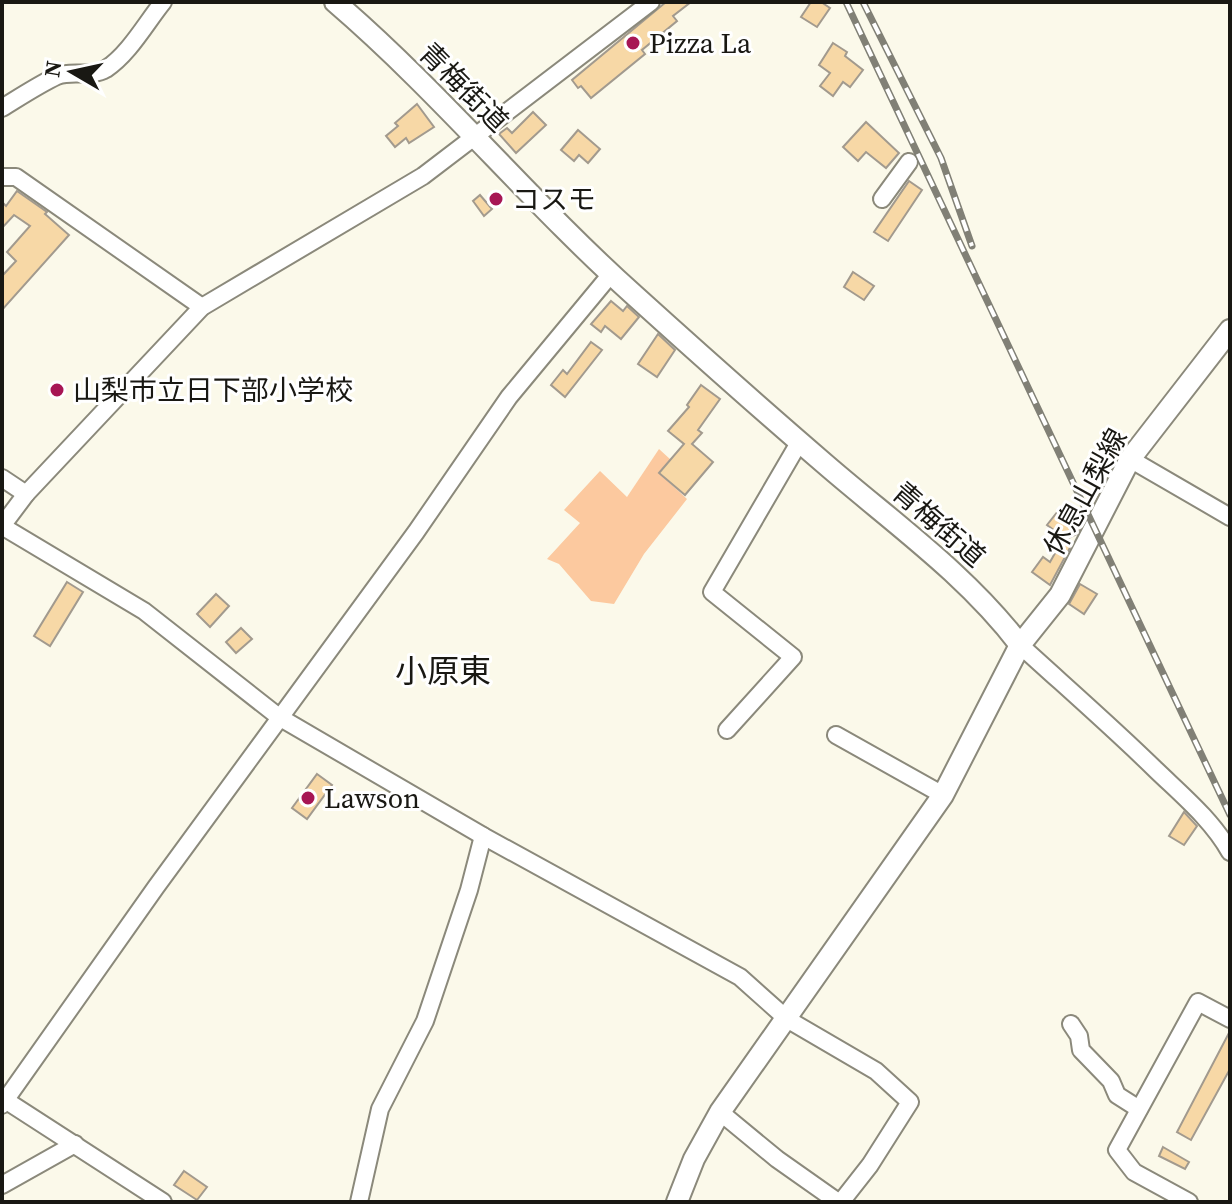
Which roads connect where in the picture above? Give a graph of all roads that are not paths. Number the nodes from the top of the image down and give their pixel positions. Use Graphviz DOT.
graph roads {
  1 [pos="163,2"];
  2 [pos="335,2"];
  3 [pos="651,2"];
  4 [pos="2,108"];
  5 [pos="476,138"];
  6 [pos="909,162"];
  7 [pos="2,177"];
  8 [pos="882,199"];
  9 [pos="611,274"];
  10 [pos="202,307"];
  11 [pos="1230,330"];
  12 [pos="800,441"];
  13 [pos="1130,459"];
  14 [pos="2,478"];
  15 [pos="26,494"];
  16 [pos="1230,517"];
  17 [pos="2,526"];
  18 [pos="1020,645"];
  19 [pos="279,717"];
  20 [pos="727,730"];
  21 [pos="836,735"];
  22 [pos="943,795"];
  23 [pos="483,836"];
  24 [pos="1230,852"];
  25 [pos="787,1019"];
  26 [pos="1230,1019"];
  27 [pos="1071,1024"];
  28 [pos="3,1101"];
  29 [pos="1139,1109"];
  30 [pos="720,1112"];
  31 [pos="75,1144"];
  32 [pos="2,1185"];
  33 [pos="163,1202"];
  34 [pos="359,1202"];
  35 [pos="677,1202"];
  36 [pos="840,1202"];
  37 [pos="1189,1202"];
  1 -- 4 [label="street"];
  2 -- 5 [label="main road, 青梅街道"];
  3 -- 5 [label="street"];
  5 -- 9 [label="main road, 青梅街道"];
  5 -- 10 [label="street"];
  6 -- 8 [label="street"];
  7 -- 10 [label="street"];
  9 -- 12 [label="main road, 青梅街道"];
  9 -- 19 [label="street"];
  10 -- 15 [label="street"];
  11 -- 13 [label="main road, 休息山梨線"];
  12 -- 18 [label="main road, 青梅街道"];
  12 -- 20 [label="street"];
  13 -- 16 [label="street"];
  13 -- 18 [label="main road, 休息山梨線"];
  14 -- 15 [label="street"];
  15 -- 17 [label="street"];
  17 -- 19 [label="street"];
  18 -- 22 [label="main road"];
  18 -- 24 [label="street"];
  19 -- 23 [label="street"];
  19 -- 28 [label="street"];
  21 -- 22 [label="street"];
  22 -- 25 [label="main road"];
  23 -- 25 [label="street"];
  23 -- 34 [label="street"];
  25 -- 30 [label="main road"];
  25 -- 36 [label="street"];
  26 -- 29 [label="street"];
  27 -- 29 [label="street"];
  28 -- 31 [label="street"];
  29 -- 37 [label="street"];
  30 -- 35 [label="main road"];
  30 -- 36 [label="street"];
  31 -- 32 [label="street"];
  31 -- 33 [label="street"];
}
